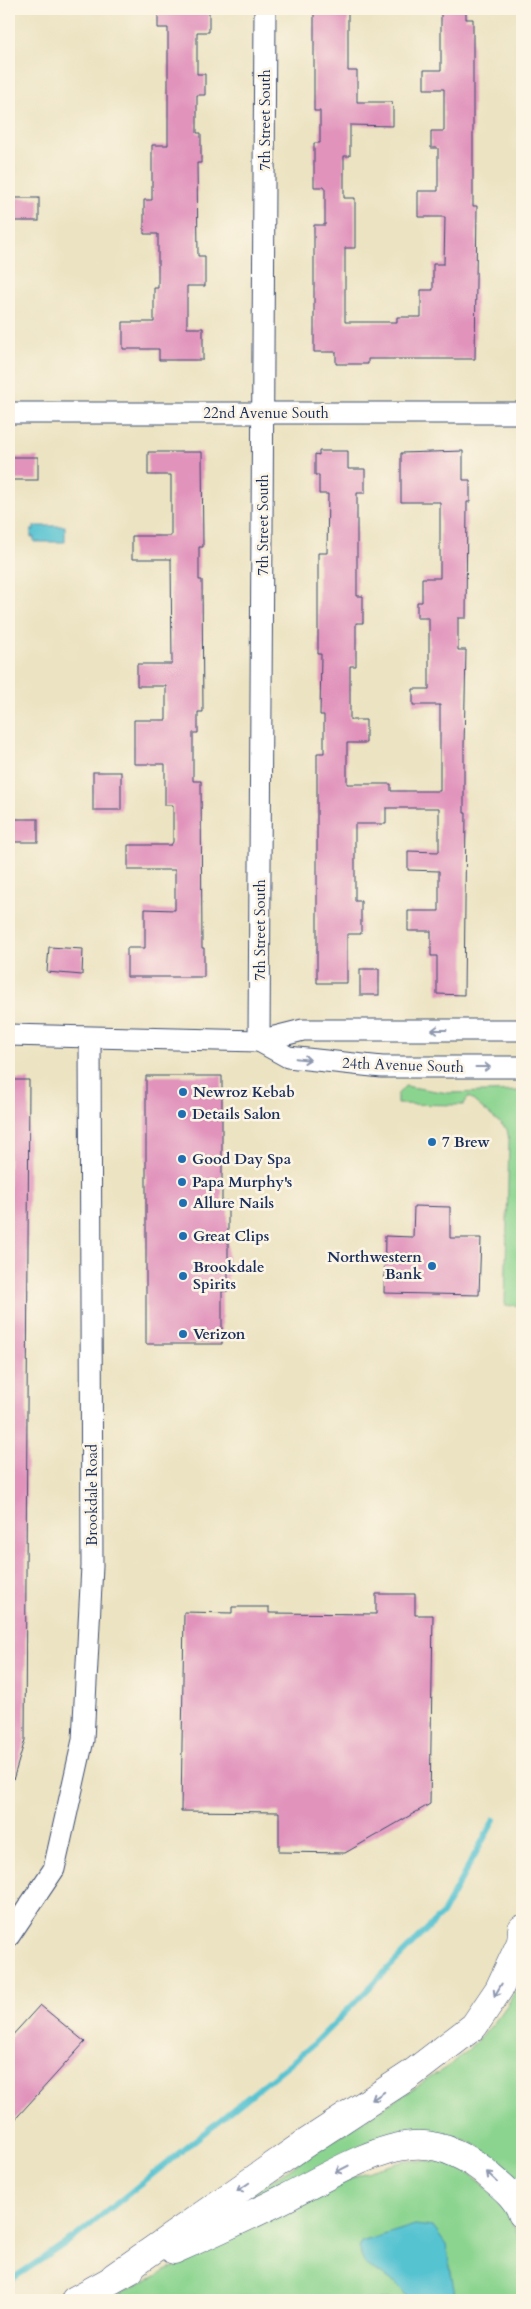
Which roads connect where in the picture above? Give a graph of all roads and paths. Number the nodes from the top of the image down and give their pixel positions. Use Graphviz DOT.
graph roads {
  1 [pos="265,9"];
  2 [pos="9,413"];
  3 [pos="264,413"];
  4 [pos="522,413"];
  5 [pos="522,1030"];
  6 [pos="9,1035"];
  7 [pos="90,1038"];
  8 [pos="259,1041"];
  9 [pos="522,1068"];
  10 [pos="522,1929"];
  11 [pos="9,1936"];
  12 [pos="522,2214"];
  13 [pos="114,2277"];
  14 [pos="75,2300"];
  1 -- 3 [label="street, 7th Street South"];
  2 -- 3 [label="street, 22nd Avenue South"];
  3 -- 4 [label="street, 22nd Avenue South"];
  3 -- 8 [label="street, 7th Street South"];
  5 -- 8 [label="street, 24th Avenue South, one-way"];
  6 -- 7 [label="street, 24th Avenue South"];
  7 -- 8 [label="street, 24th Avenue South"];
  7 -- 11 [label="street, Brookdale Road"];
  8 -- 9 [label="street, 24th Avenue South, one-way"];
  10 -- 13 [label="highway, one-way"];
  12 -- 13 [label="highway, one-way"];
  13 -- 14 [label="highway"];
}
